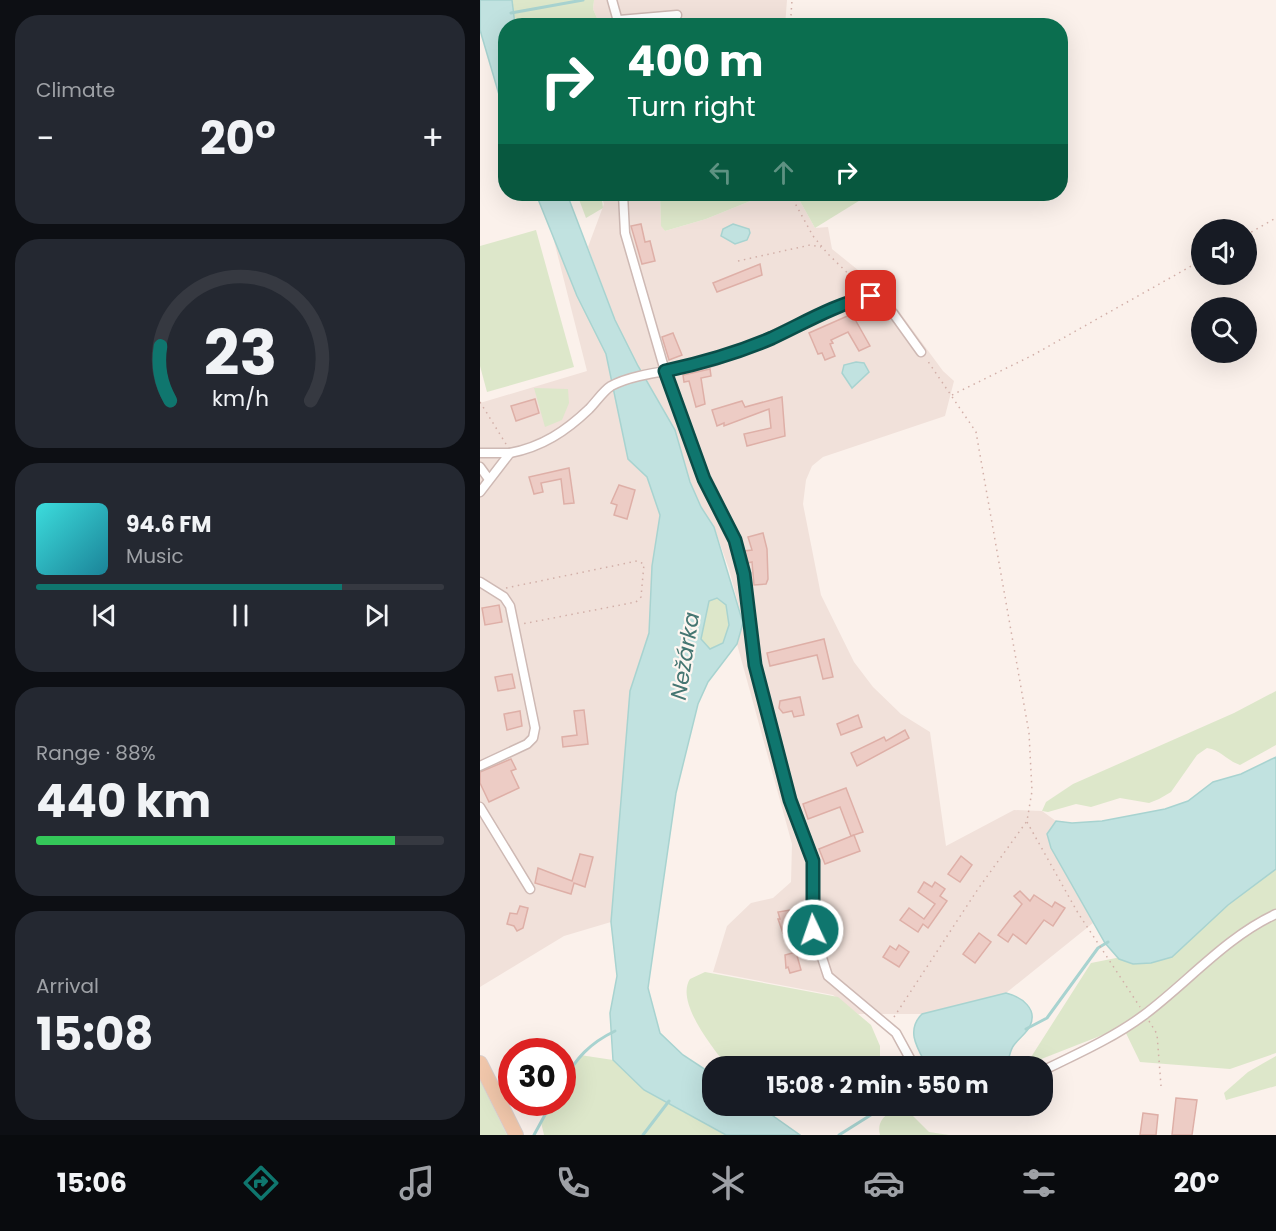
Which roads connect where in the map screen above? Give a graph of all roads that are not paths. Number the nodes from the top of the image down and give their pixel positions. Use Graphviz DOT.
graph roads {
  1 [pos="612,0"];
  2 [pos="677,15"];
  3 [pos="617,18"];
  4 [pos="655,18"];
  5 [pos="623,201"];
  6 [pos="921,352"];
  7 [pos="665,371"];
  8 [pos="480,453"];
  9 [pos="510,453"];
  10 [pos="480,467"];
  11 [pos="488,478"];
  12 [pos="480,492"];
  13 [pos="480,582"];
  14 [pos="480,766"];
  15 [pos="480,807"];
  16 [pos="530,889"];
  17 [pos="1276,914"];
  18 [pos="909,1056"];
  19 [pos="480,1063"];
  20 [pos="1053,1066"];
  21 [pos="516,1135"];
  1 -- 3 [label="street"];
  2 -- 4 [label="street"];
  5 -- 7 [label="street"];
  6 -- 7 [label="street"];
  7 -- 9 [label="street"];
  7 -- 18 [label="street"];
  8 -- 9 [label="street"];
  9 -- 11 [label="street"];
  10 -- 11 [label="street"];
  11 -- 12 [label="street"];
  13 -- 14 [label="street"];
  15 -- 16 [label="street"];
  17 -- 20 [label="street"];
  19 -- 21 [label="main road"];
}
